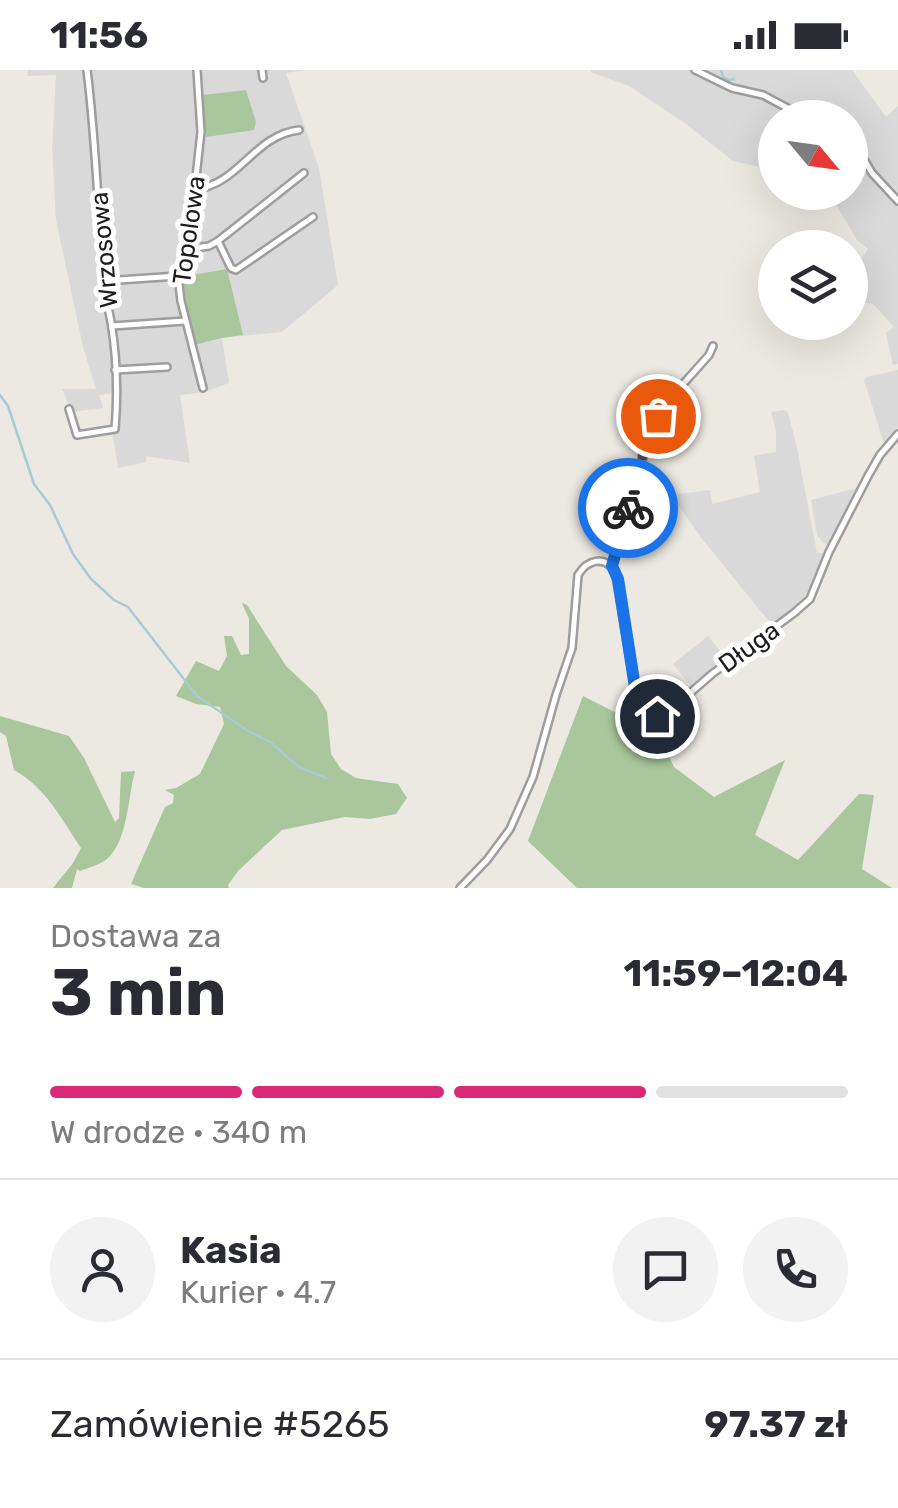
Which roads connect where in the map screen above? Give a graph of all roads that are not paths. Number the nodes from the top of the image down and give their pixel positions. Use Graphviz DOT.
graph roads {
  1 [pos="87,70"];
  2 [pos="197,70"];
  3 [pos="695,70"];
  4 [pos="772,100"];
  5 [pos="299,130"];
  6 [pos="868,167"];
  7 [pos="304,173"];
  8 [pos="195,189"];
  9 [pos="898,202"];
  10 [pos="312,217"];
  11 [pos="218,241"];
  12 [pos="188,248"];
  13 [pos="178,276"];
  14 [pos="104,281"];
  15 [pos="185,321"];
  16 [pos="112,326"];
  17 [pos="713,346"];
  18 [pos="168,367"];
  19 [pos="116,370"];
  20 [pos="202,388"];
  21 [pos="68,409"];
  22 [pos="898,434"];
  23 [pos="612,566"];
  24 [pos="460,888"];
  1 -- 14 [label="street, Wrzosowa"];
  2 -- 8 [label="street, Topolowa"];
  3 -- 4 [label="street"];
  5 -- 8 [label="street"];
  6 -- 9 [label="street"];
  7 -- 11 [label="street"];
  8 -- 12 [label="street, Topolowa"];
  10 -- 11 [label="street"];
  11 -- 12 [label="street"];
  12 -- 13 [label="street, Topolowa"];
  13 -- 14 [label="street"];
  13 -- 15 [label="street, Topolowa"];
  14 -- 16 [label="street, Wrzosowa"];
  15 -- 16 [label="street"];
  15 -- 20 [label="street, Topolowa"];
  16 -- 19 [label="street, Wrzosowa"];
  17 -- 23 [label="street"];
  18 -- 19 [label="street"];
  19 -- 21 [label="street, Wrzosowa"];
  22 -- 23 [label="street, Długa"];
  23 -- 24 [label="street"];
}
